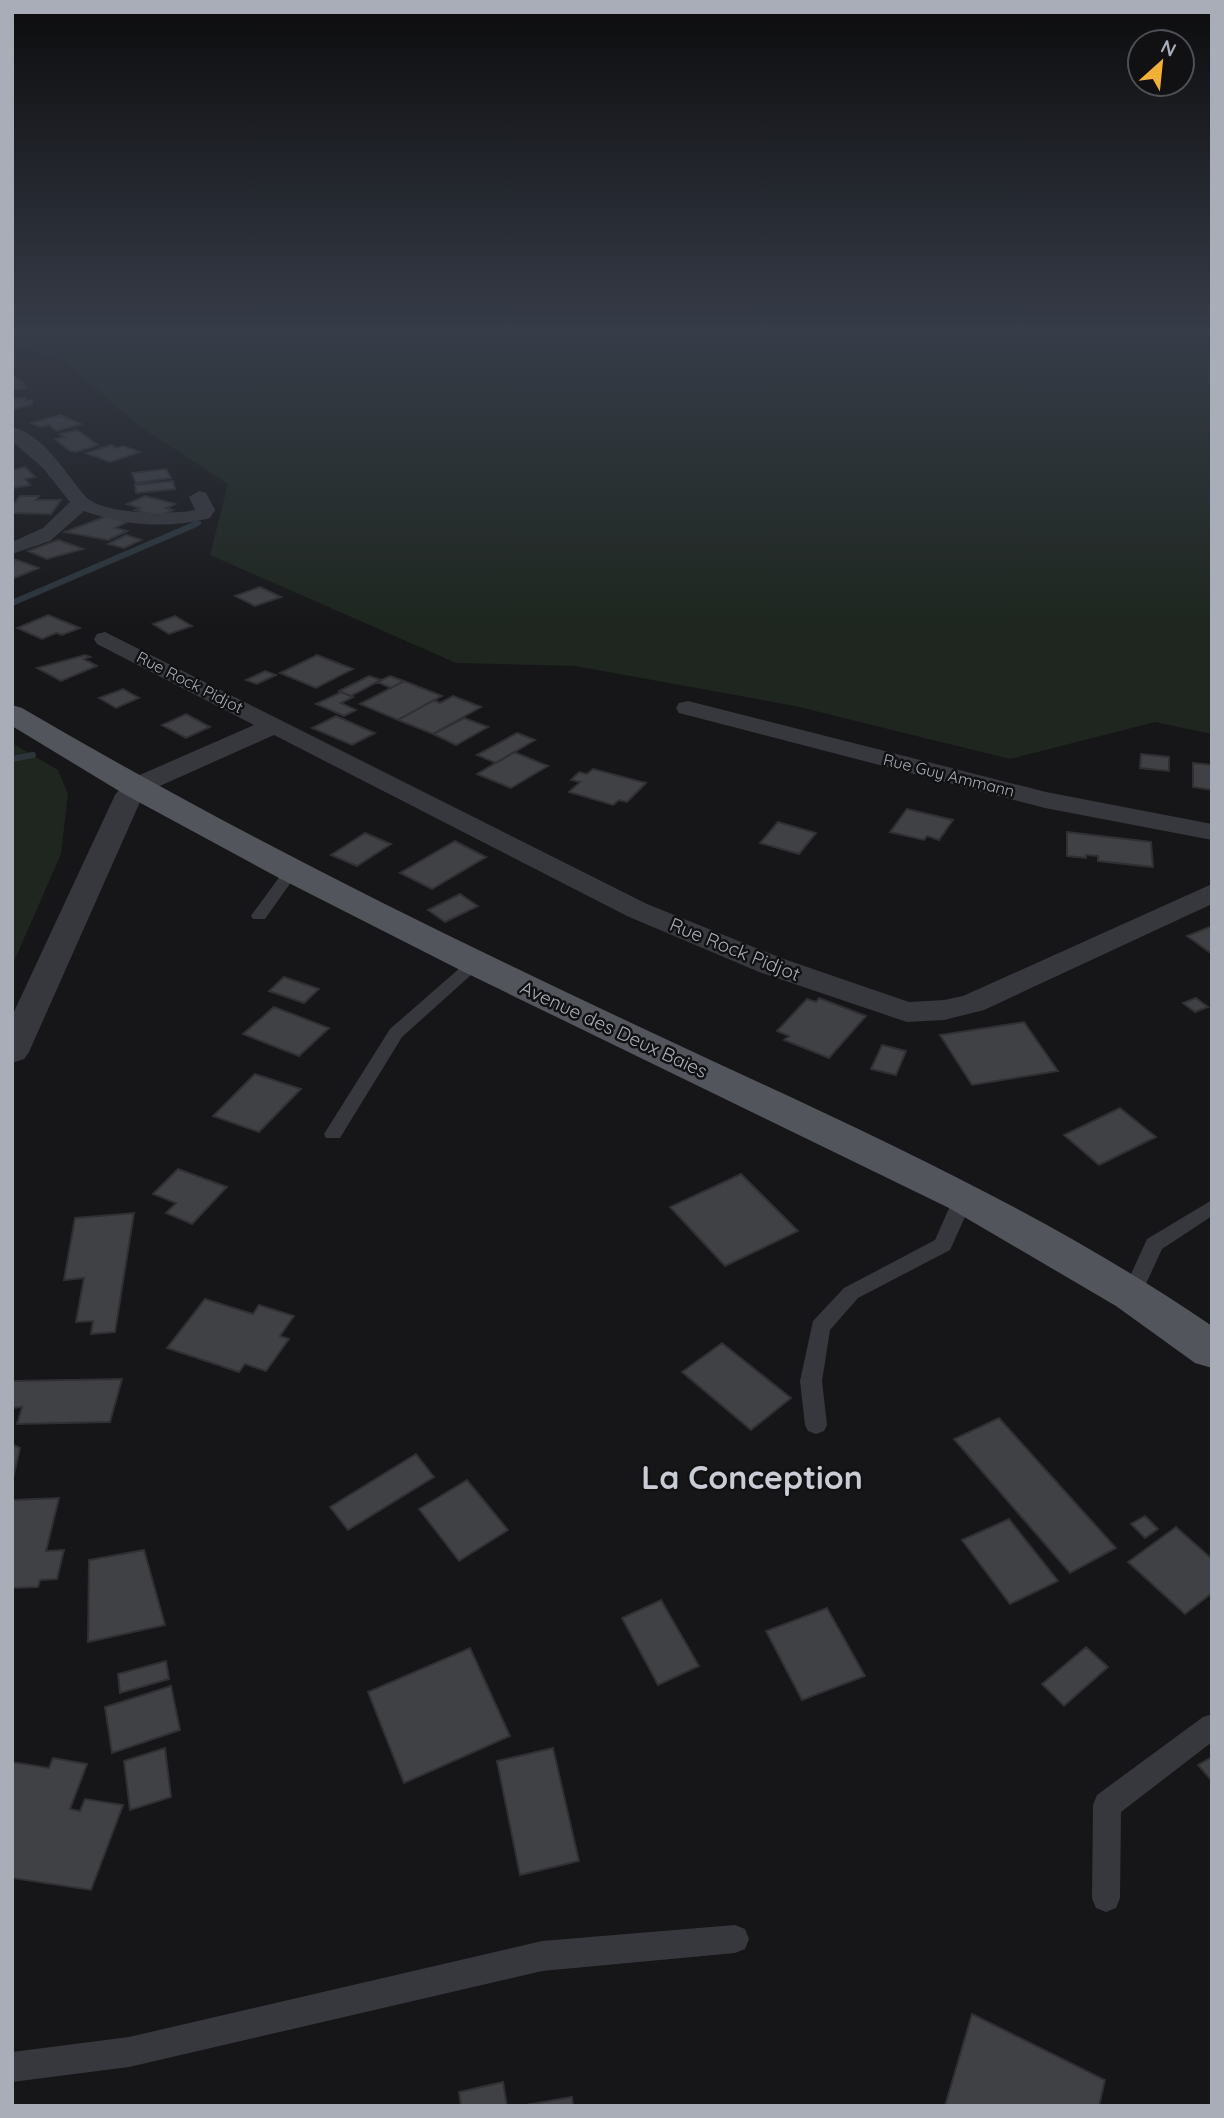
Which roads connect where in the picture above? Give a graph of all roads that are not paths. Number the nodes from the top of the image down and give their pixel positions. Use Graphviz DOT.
graph roads {
  1 [pos="12,432"];
  2 [pos="199,497"];
  3 [pos="80,503"];
  4 [pos="12,548"];
  5 [pos="105,639"];
  6 [pos="688,708"];
  7 [pos="12,714"];
  8 [pos="275,725"];
  9 [pos="135,787"];
  10 [pos="1212,832"];
  11 [pos="291,871"];
  12 [pos="1212,893"];
  13 [pos="259,916"];
  14 [pos="475,963"];
  15 [pos="12,1052"];
  16 [pos="333,1134"];
  17 [pos="964,1196"];
  18 [pos="1212,1207"];
  19 [pos="1132,1294"];
  20 [pos="1212,1350"];
  21 [pos="817,1425"];
  22 [pos="1212,1726"];
  23 [pos="1106,1898"];
  24 [pos="735,1940"];
  25 [pos="12,2067"];
  1 -- 3 [label="street"];
  2 -- 3 [label="street"];
  3 -- 4 [label="street"];
  5 -- 8 [label="street, Rue Rock Pidjot"];
  6 -- 10 [label="street, Rue Guy Ammann"];
  7 -- 9 [label="main road, Avenue des Deux Baies"];
  8 -- 9 [label="street, Rue Rock Pidjot"];
  8 -- 12 [label="street, Rue Rock Pidjot"];
  9 -- 11 [label="main road, Avenue des Deux Baies"];
  9 -- 15 [label="street"];
  11 -- 13 [label="lane"];
  11 -- 14 [label="main road, Avenue des Deux Baies"];
  14 -- 16 [label="lane"];
  14 -- 17 [label="main road, Avenue des Deux Baies"];
  17 -- 19 [label="main road, Avenue des Deux Baies"];
  17 -- 21 [label="lane"];
  18 -- 19 [label="lane"];
  19 -- 20 [label="main road, Avenue des Deux Baies"];
  22 -- 23 [label="lane"];
  24 -- 25 [label="lane"];
}
